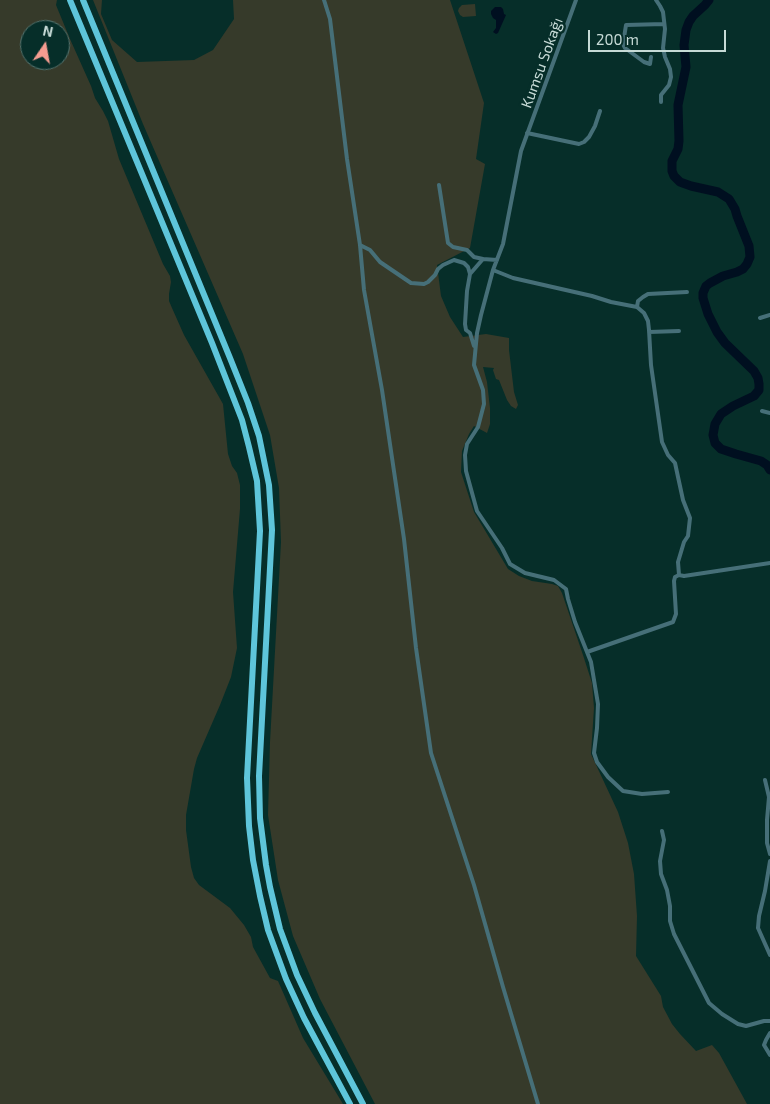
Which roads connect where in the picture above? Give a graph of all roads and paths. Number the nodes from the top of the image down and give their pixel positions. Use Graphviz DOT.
graph roads {
  1 [pos="70,0"];
  2 [pos="83,0"];
  3 [pos="324,0"];
  4 [pos="576,0"];
  5 [pos="656,0"];
  6 [pos="664,24"];
  7 [pos="651,58"];
  8 [pos="661,102"];
  9 [pos="600,111"];
  10 [pos="527,133"];
  11 [pos="439,185"];
  12 [pos="360,245"];
  13 [pos="484,259"];
  14 [pos="497,260"];
  15 [pos="493,270"];
  16 [pos="470,274"];
  17 [pos="687,292"];
  18 [pos="637,307"];
  19 [pos="770,315"];
  20 [pos="760,318"];
  21 [pos="679,331"];
  22 [pos="650,332"];
  23 [pos="475,351"];
  24 [pos="762,411"];
  25 [pos="770,413"];
  26 [pos="770,563"];
  27 [pos="679,575"];
  28 [pos="587,652"];
  29 [pos="766,780"];
  30 [pos="668,792"];
  31 [pos="662,831"];
  32 [pos="770,854"];
  33 [pos="770,860"];
  34 [pos="770,952"];
  35 [pos="770,1021"];
  36 [pos="770,1033"];
  37 [pos="770,1055"];
  38 [pos="350,1104"];
  39 [pos="364,1104"];
  40 [pos="538,1104"];
  1 -- 38 [label="highway"];
  2 -- 39 [label="highway"];
  3 -- 12 [label="street"];
  4 -- 10 [label="street, Kumsu Sokağı"];
  5 -- 6 [label="street"];
  6 -- 7 [label="street"];
  6 -- 8 [label="street"];
  9 -- 10 [label="street"];
  10 -- 14 [label="street, Kumsu Sokağı"];
  11 -- 13 [label="street"];
  12 -- 16 [label="street"];
  12 -- 40 [label="street"];
  13 -- 14 [label="street"];
  13 -- 16 [label="street"];
  14 -- 15 [label="street, Kumsu Sokağı"];
  15 -- 18 [label="street"];
  15 -- 23 [label="street, Kumsu Sokağı"];
  16 -- 23 [label="street"];
  17 -- 18 [label="street"];
  18 -- 22 [label="street"];
  19 -- 20 [label="street"];
  21 -- 22 [label="street"];
  22 -- 27 [label="street"];
  23 -- 28 [label="street"];
  24 -- 25 [label="street"];
  26 -- 27 [label="street"];
  27 -- 28 [label="street"];
  28 -- 30 [label="street"];
  29 -- 32 [label="street"];
  31 -- 35 [label="street"];
  33 -- 34 [label="street"];
  36 -- 37 [label="street"];
}
